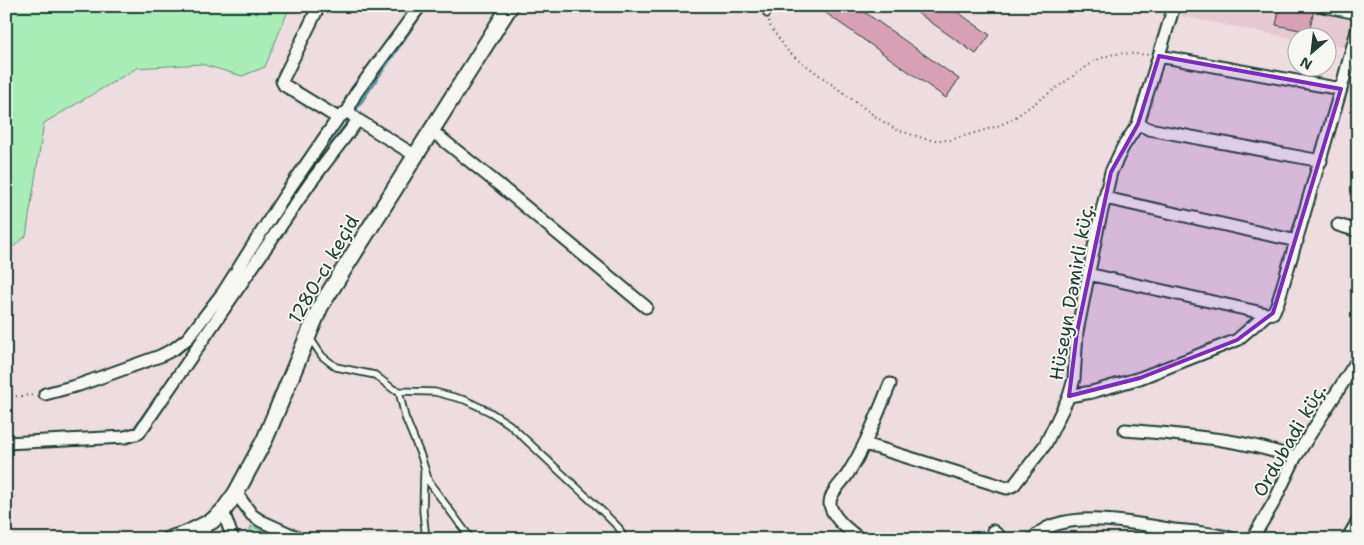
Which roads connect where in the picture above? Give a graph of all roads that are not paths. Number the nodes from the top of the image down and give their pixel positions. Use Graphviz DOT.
graph roads {
  1 [pos="319,6"];
  2 [pos="420,6"];
  3 [pos="510,6"];
  4 [pos="768,6"];
  5 [pos="1174,6"];
  6 [pos="1323,9"];
  7 [pos="767,14"];
  8 [pos="1358,16"];
  9 [pos="1358,27"];
  10 [pos="1159,56"];
  11 [pos="1341,89"];
  12 [pos="349,110"];
  13 [pos="338,118"];
  14 [pos="358,120"];
  15 [pos="1138,124"];
  16 [pos="432,131"];
  17 [pos="416,156"];
  18 [pos="1321,161"];
  19 [pos="1105,198"];
  20 [pos="1338,225"];
  21 [pos="1358,232"];
  22 [pos="1297,240"];
  23 [pos="1088,274"];
  24 [pos="646,307"];
  25 [pos="1267,314"];
  26 [pos="307,334"];
  27 [pos="1358,358"];
  28 [pos="890,384"];
  29 [pos="399,391"];
  30 [pos="45,394"];
  31 [pos="1069,396"];
  32 [pos="1125,430"];
  33 [pos="6,443"];
  34 [pos="865,444"];
  35 [pos="1295,458"];
  36 [pos="424,469"];
  37 [pos="236,494"];
  38 [pos="223,511"];
  39 [pos="1358,521"];
  40 [pos="993,531"];
  41 [pos="204,532"];
  42 [pos="170,539"];
  43 [pos="233,539"];
  44 [pos="301,539"];
  45 [pos="426,539"];
  46 [pos="471,539"];
  47 [pos="624,539"];
  48 [pos="860,539"];
  49 [pos="1003,539"];
  50 [pos="1033,539"];
  51 [pos="1233,539"];
  52 [pos="1252,539"];
  53 [pos="1347,539"];
  1 -- 13 [label="street"];
  2 -- 12 [label="street"];
  3 -- 16 [label="street, 1280-cı keçid"];
  4 -- 7 [label="lane"];
  5 -- 10 [label="street, Hüseyn Dəmirli küç."];
  6 -- 8 [label="lane"];
  9 -- 11 [label="street"];
  10 -- 11 [label="street"];
  10 -- 15 [label="street, Hüseyn Dəmirli küç."];
  11 -- 18 [label="street"];
  12 -- 13 [label="street"];
  12 -- 14 [label="street"];
  13 -- 30 [label="street"];
  14 -- 17 [label="street"];
  14 -- 33 [label="street"];
  15 -- 18 [label="street"];
  15 -- 19 [label="street, Hüseyn Dəmirli küç."];
  16 -- 17 [label="street, 1280-cı keçid"];
  16 -- 24 [label="street"];
  17 -- 26 [label="street, 1280-cı keçid"];
  18 -- 22 [label="street"];
  19 -- 22 [label="street"];
  19 -- 23 [label="street, Hüseyn Dəmirli küç."];
  20 -- 21 [label="street"];
  22 -- 25 [label="street"];
  23 -- 25 [label="street"];
  23 -- 31 [label="street, Hüseyn Dəmirli küç."];
  25 -- 31 [label="street"];
  26 -- 29 [label="lane"];
  26 -- 37 [label="street, 1280-cı keçid"];
  27 -- 35 [label="street, Ordubadi küç."];
  28 -- 34 [label="street"];
  29 -- 36 [label="lane"];
  29 -- 47 [label="lane"];
  31 -- 34 [label="street, Hüseyn Dəmirli küç."];
  32 -- 35 [label="street"];
  34 -- 48 [label="street"];
  35 -- 52 [label="street, Ordubadi küç."];
  36 -- 45 [label="lane"];
  36 -- 46 [label="lane"];
  37 -- 38 [label="street, 1280-cı keçid"];
  37 -- 44 [label="street"];
  38 -- 41 [label="street, 1280-cı keçid"];
  38 -- 43 [label="street"];
  39 -- 53 [label="street"];
  40 -- 49 [label="street"];
  41 -- 42 [label="street, 1280-cı keçid"];
  50 -- 51 [label="street"];
}
